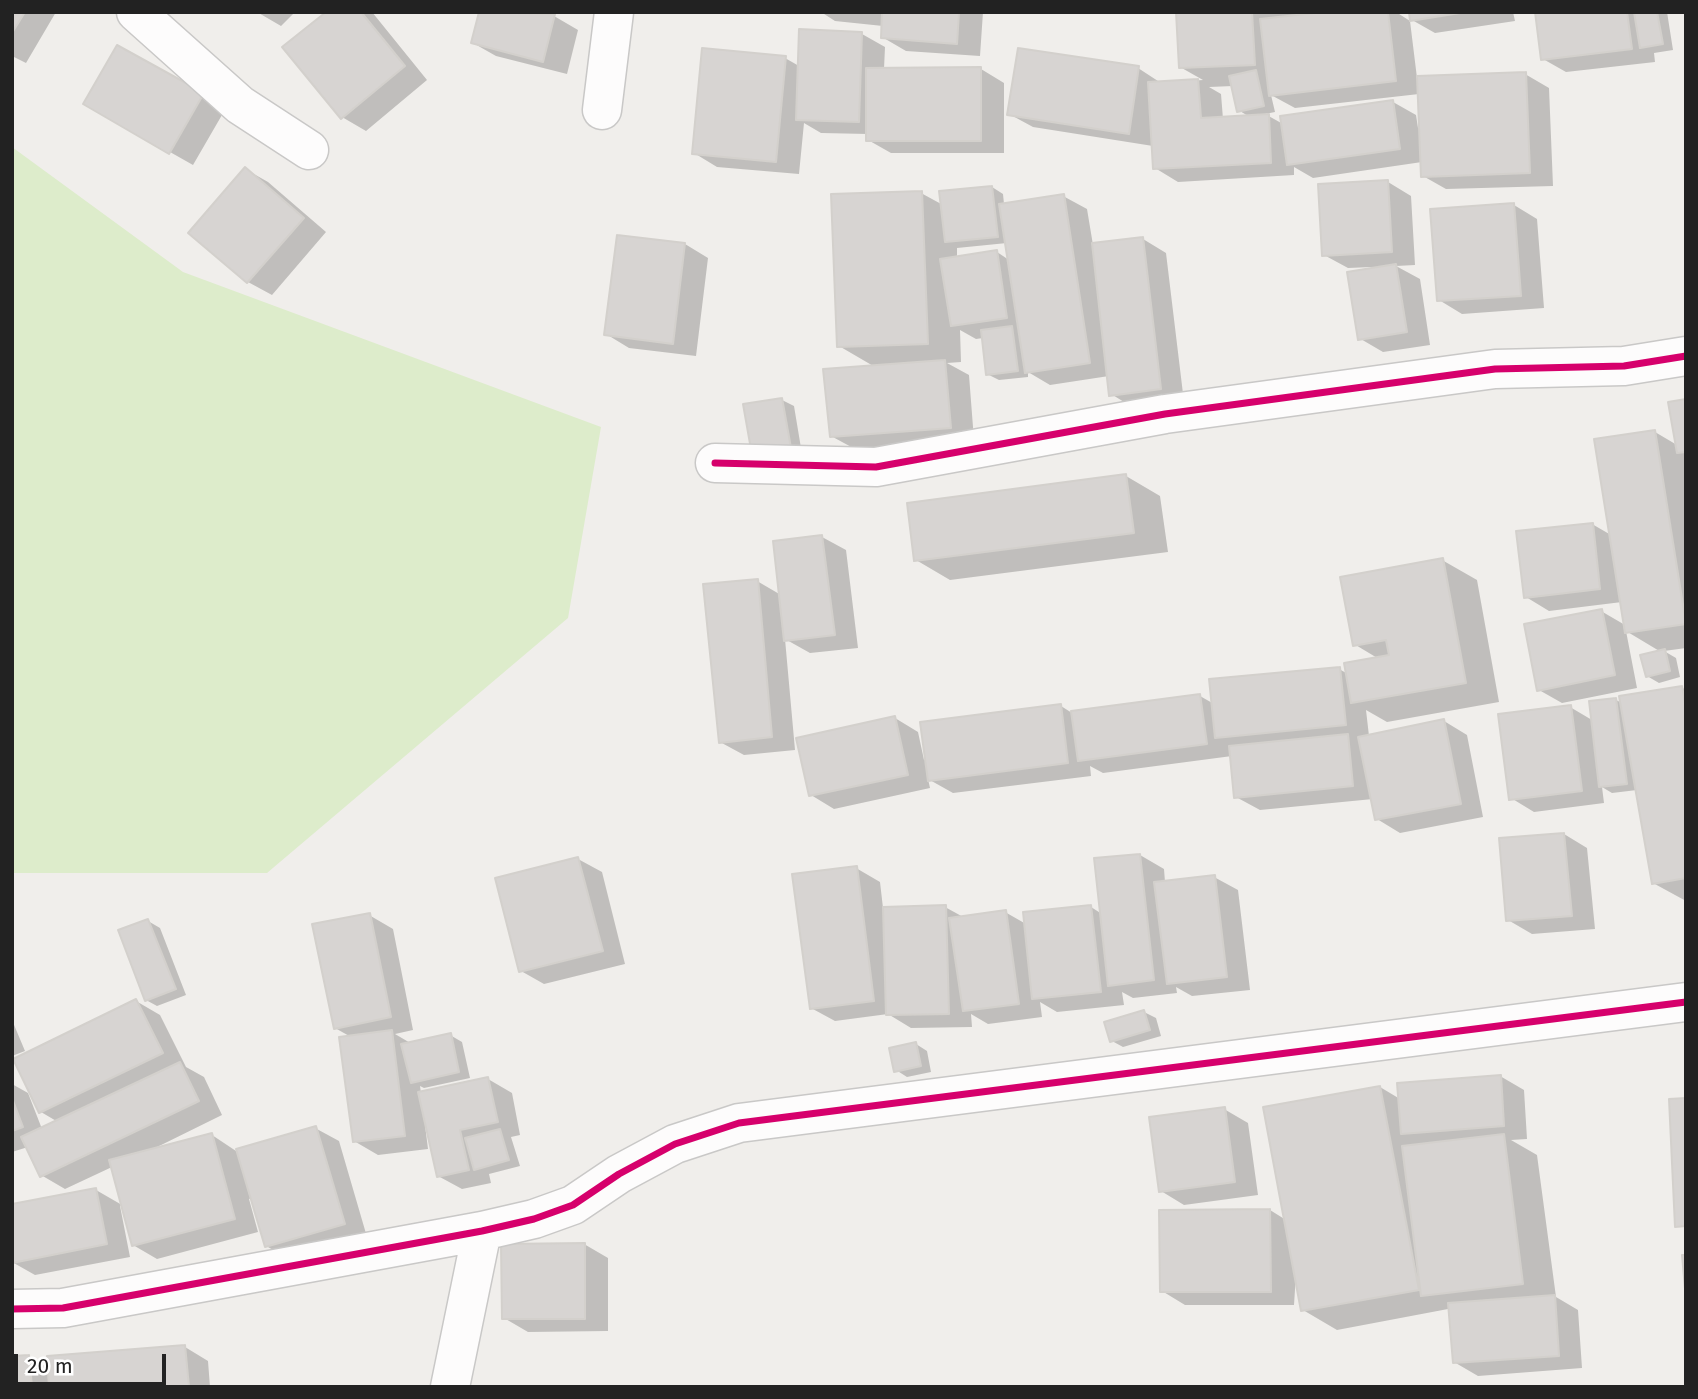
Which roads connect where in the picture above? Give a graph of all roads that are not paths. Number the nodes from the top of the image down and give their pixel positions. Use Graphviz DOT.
graph roads {
  1 [pos="136,12"];
  2 [pos="614,12"];
  3 [pos="602,110"];
  4 [pos="309,150"];
  5 [pos="1686,356"];
  6 [pos="715,463"];
  7 [pos="1686,1002"];
  8 [pos="482,1231"];
  9 [pos="12,1309"];
  10 [pos="450,1387"];
  1 -- 4 [label="street"];
  2 -- 3 [label="street"];
  5 -- 6 [label="street"];
  7 -- 8 [label="street"];
  8 -- 9 [label="street"];
  8 -- 10 [label="street"];
}
